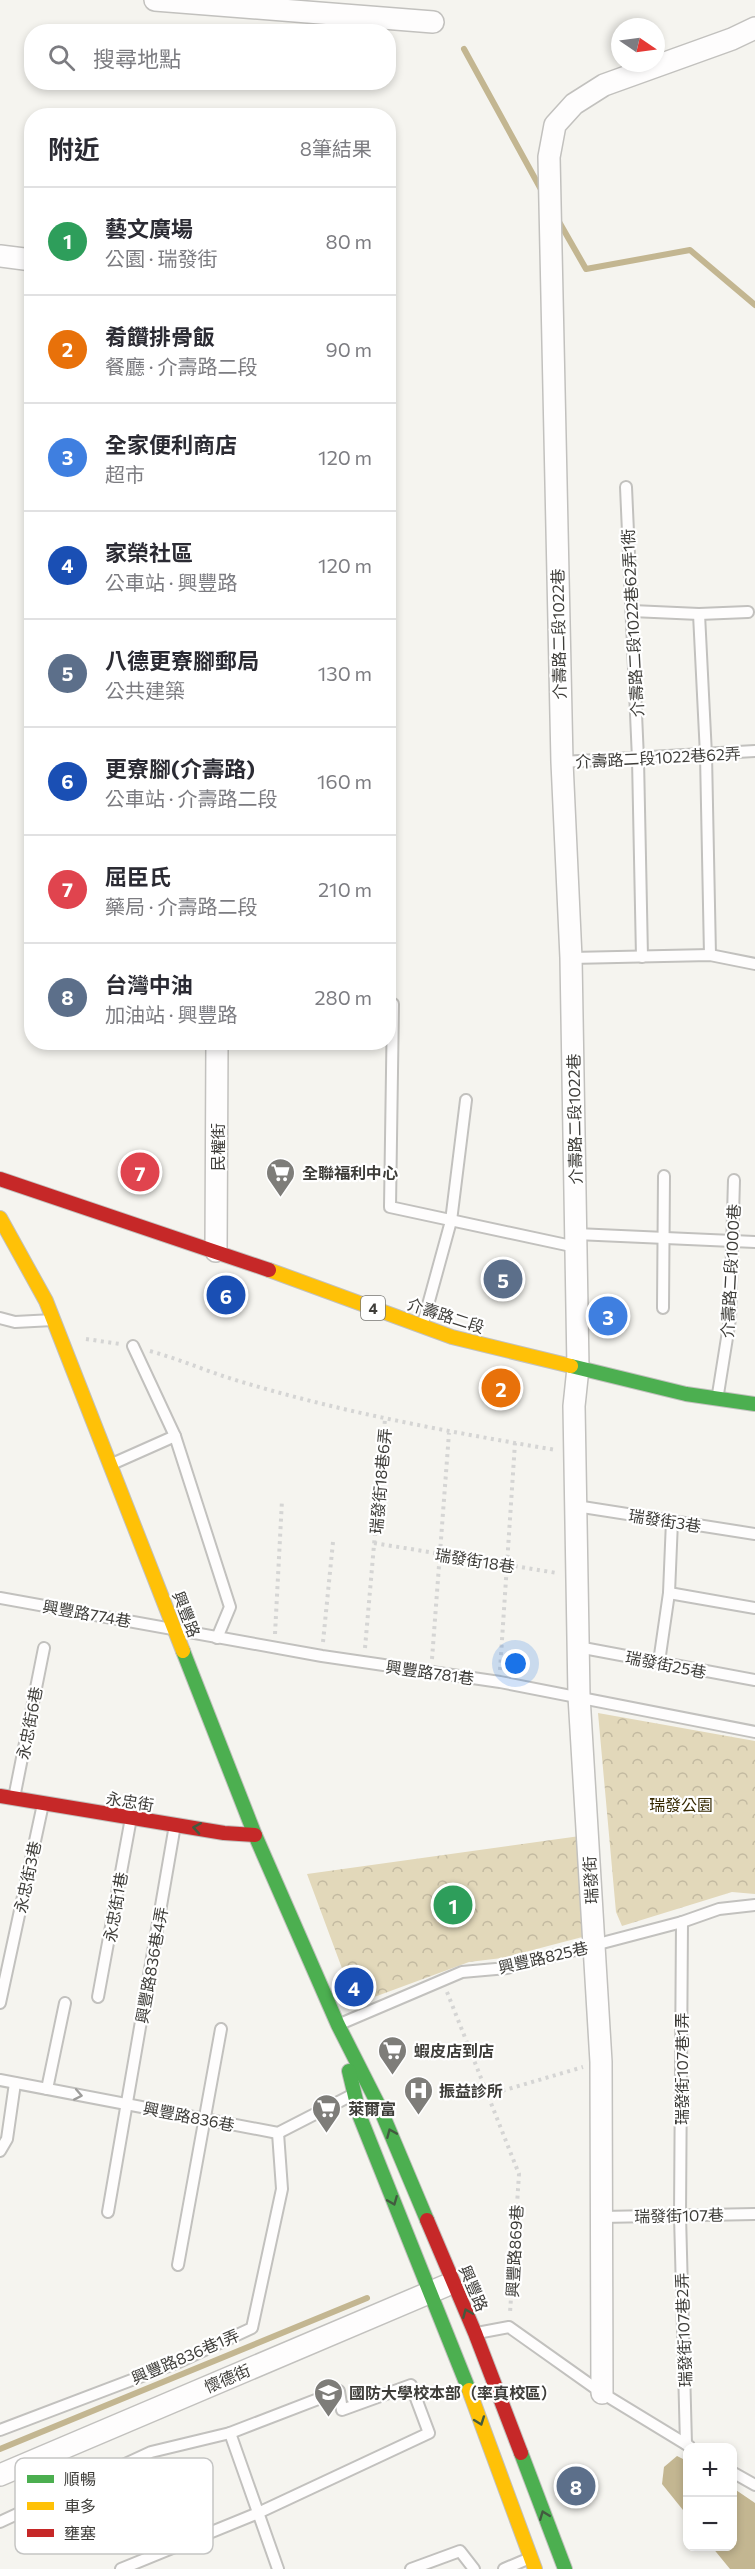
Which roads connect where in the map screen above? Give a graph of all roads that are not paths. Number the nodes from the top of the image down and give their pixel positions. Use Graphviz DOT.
graph roads {
  1 [pos="155,0"];
  2 [pos="433,22"];
  3 [pos="755,28"];
  4 [pos="0,256"];
  5 [pos="24,259"];
  6 [pos="626,487"];
  7 [pos="632,611"];
  8 [pos="748,612"];
  9 [pos="699,614"];
  10 [pos="755,751"];
  11 [pos="706,755"];
  12 [pos="638,759"];
  13 [pos="562,762"];
  14 [pos="710,955"];
  15 [pos="642,957"];
  16 [pos="572,958"];
  17 [pos="755,964"];
  18 [pos="218,1050"];
  19 [pos="392,1050"];
  20 [pos="466,1100"];
  21 [pos="664,1176"];
  22 [pos="0,1179"];
  23 [pos="734,1180"];
  24 [pos="0,1218"];
  25 [pos="451,1221"];
  26 [pos="665,1238"];
  27 [pos="576,1241"];
  28 [pos="734,1241"];
  29 [pos="755,1242"];
  30 [pos="216,1251"];
  31 [pos="663,1308"];
  32 [pos="0,1318"];
  33 [pos="54,1320"];
  34 [pos="422,1326"];
  35 [pos="133,1346"];
  36 [pos="578,1368"];
  37 [pos="717,1398"];
  38 [pos="755,1404"];
  39 [pos="175,1436"];
  40 [pos="110,1464"];
  41 [pos="576,1506"];
  42 [pos="672,1521"];
  43 [pos="755,1534"];
  44 [pos="669,1593"];
  45 [pos="0,1598"];
  46 [pos="755,1608"];
  47 [pos="175,1629"];
  48 [pos="217,1638"];
  49 [pos="578,1647"];
  50 [pos="44,1648"];
  51 [pos="659,1662"];
  52 [pos="755,1680"];
  53 [pos="579,1696"];
  54 [pos="755,1732"];
  55 [pos="7,1797"];
  56 [pos="43,1803"];
  57 [pos="131,1818"];
  58 [pos="175,1825"];
  59 [pos="255,1835"];
  60 [pos="755,1905"];
  61 [pos="682,1923"];
  62 [pos="594,1945"];
  63 [pos="99,1997"];
  64 [pos="0,2003"];
  65 [pos="65,2003"];
  66 [pos="338,2025"];
  67 [pos="221,2029"];
  68 [pos="0,2080"];
  69 [pos="15,2083"];
  70 [pos="369,2087"];
  71 [pos="47,2089"];
  72 [pos="354,2094"];
  73 [pos="127,2104"];
  74 [pos="205,2119"];
  75 [pos="278,2133"];
  76 [pos="0,2151"];
  77 [pos="108,2212"];
  78 [pos="755,2214"];
  79 [pos="680,2215"];
  80 [pos="602,2217"];
  81 [pos="178,2265"];
  82 [pos="454,2283"];
  83 [pos="430,2292"];
  84 [pos="463,2336"];
  85 [pos="602,2393"];
  86 [pos="0,2430"];
  87 [pos="230,2433"];
  88 [pos="684,2443"];
  89 [pos="689,2443"];
  90 [pos="40,2458"];
  91 [pos="138,2458"];
  92 [pos="15,2469"];
  93 [pos="0,2475"];
  94 [pos="737,2475"];
  95 [pos="755,2485"];
  96 [pos="258,2513"];
  97 [pos="15,2515"];
  98 [pos="0,2522"];
  99 [pos="213,2531"];
  100 [pos="557,2548"];
  101 [pos="158,2554"];
  102 [pos="532,2563"];
  103 [pos="121,2569"];
  104 [pos="278,2569"];
  105 [pos="411,2569"];
  106 [pos="474,2569"];
  107 [pos="504,2569"];
  108 [pos="565,2569"];
  1 -- 2 [label="street"];
  3 -- 13 [label="street, 介壽路二段1022巷"];
  4 -- 5 [label="street"];
  6 -- 7 [label="lane, 介壽路二段1022巷62弄1衖"];
  7 -- 9 [label="lane"];
  7 -- 12 [label="lane, 介壽路二段1022巷62弄1衖"];
  8 -- 9 [label="lane"];
  9 -- 11 [label="lane"];
  10 -- 11 [label="lane, 介壽路二段1022巷62弄"];
  11 -- 12 [label="lane, 介壽路二段1022巷62弄"];
  11 -- 14 [label="lane"];
  12 -- 13 [label="lane, 介壽路二段1022巷62弄"];
  12 -- 15 [label="lane, 介壽路二段1022巷62弄1衖"];
  13 -- 16 [label="street, 介壽路二段1022巷"];
  14 -- 15 [label="lane"];
  14 -- 17 [label="lane"];
  15 -- 16 [label="lane"];
  16 -- 27 [label="street, 介壽路二段1022巷"];
  18 -- 30 [label="street, 民權街"];
  19 -- 25 [label="lane"];
  20 -- 25 [label="lane"];
  21 -- 26 [label="lane"];
  22 -- 30 [label="main road, 介壽路二段 / 4"];
  23 -- 28 [label="lane, 介壽路二段1000巷"];
  24 -- 33 [label="main road, 興豐路"];
  25 -- 27 [label="lane"];
  25 -- 34 [label="lane"];
  26 -- 27 [label="lane"];
  26 -- 28 [label="lane"];
  26 -- 31 [label="lane"];
  27 -- 36 [label="street, 介壽路二段1022巷"];
  28 -- 29 [label="lane"];
  28 -- 37 [label="lane, 介壽路二段1000巷"];
  30 -- 34 [label="main road, 介壽路二段 / 4"];
  32 -- 33 [label="lane"];
  33 -- 40 [label="main road, 興豐路"];
  34 -- 36 [label="main road, 介壽路二段 / 4"];
  35 -- 39 [label="lane"];
  36 -- 37 [label="main road, 介壽路二段 / 4"];
  36 -- 41 [label="street, 瑞發街"];
  37 -- 38 [label="main road, 介壽路二段 / 4"];
  39 -- 40 [label="lane"];
  39 -- 48 [label="lane"];
  40 -- 47 [label="main road, 興豐路"];
  41 -- 42 [label="lane, 瑞發街3巷"];
  41 -- 49 [label="street, 瑞發街"];
  42 -- 43 [label="lane, 瑞發街3巷"];
  42 -- 44 [label="lane"];
  44 -- 46 [label="lane"];
  44 -- 51 [label="lane"];
  45 -- 47 [label="lane, 興豐路774巷"];
  47 -- 48 [label="lane, 興豐路781巷"];
  47 -- 59 [label="main road, 興豐路"];
  48 -- 53 [label="lane, 興豐路781巷"];
  49 -- 51 [label="lane, 瑞發街25巷"];
  49 -- 53 [label="street, 瑞發街"];
  50 -- 55 [label="lane, 永忠街6巷"];
  51 -- 52 [label="lane, 瑞發街25巷"];
  53 -- 54 [label="lane, 興豐路781巷"];
  53 -- 62 [label="street, 瑞發街"];
  55 -- 56 [label="main road, 永忠街"];
  56 -- 57 [label="main road, 永忠街"];
  56 -- 64 [label="lane, 永忠街3巷"];
  57 -- 58 [label="main road, 永忠街"];
  57 -- 63 [label="lane, 永忠街1巷"];
  59 -- 58 [label="main road, 永忠街, one-way"];
  58 -- 73 [label="lane, 興豐路836巷4弄"];
  59 -- 66 [label="main road, 興豐路"];
  60 -- 61 [label="lane, 興豐路825巷"];
  61 -- 62 [label="lane, 興豐路825巷"];
  61 -- 79 [label="lane, 瑞發街107巷1弄"];
  62 -- 66 [label="lane, 興豐路825巷"];
  62 -- 80 [label="street, 瑞發街"];
  65 -- 71 [label="lane"];
  66 -- 70 [label="main road, 興豐路"];
  66 -- 72 [label="main road, 興豐路"];
  67 -- 74 [label="lane"];
  68 -- 69 [label="lane, 興豐路836巷"];
  69 -- 71 [label="lane, 興豐路836巷"];
  69 -- 76 [label="lane"];
  70 -- 72 [label="lane"];
  82 -- 70 [label="main road, 興豐路, one-way"];
  71 -- 73 [label="lane, 興豐路836巷, one-way"];
  72 -- 75 [label="lane"];
  72 -- 83 [label="main road, 興豐路, one-way"];
  73 -- 74 [label="lane, 興豐路836巷"];
  73 -- 77 [label="lane, 興豐路836巷4弄"];
  74 -- 75 [label="lane, 興豐路836巷"];
  74 -- 81 [label="lane"];
  75 -- 86 [label="lane, 興豐路836巷1弄"];
  78 -- 79 [label="lane, 瑞發街107巷"];
  79 -- 80 [label="lane, 瑞發街107巷"];
  79 -- 89 [label="lane, 瑞發街107巷2弄"];
  80 -- 85 [label="street, 瑞發街"];
  82 -- 83 [label="street, 懷德街"];
  84 -- 82 [label="main road, 興豐路, one-way"];
  83 -- 84 [label="main road, 興豐路"];
  83 -- 90 [label="street, 懷德街"];
  84 -- 85 [label="lane"];
  100 -- 84 [label="main road, 興豐路, one-way"];
  84 -- 102 [label="main road, 興豐路, one-way"];
  85 -- 88 [label="lane"];
  87 -- 91 [label="lane"];
  87 -- 96 [label="lane"];
  87 -- 96 [label="lane"];
  92 -- 93 [label="street, 懷德街"];
  94 -- 95 [label="lane"];
  96 -- 99 [label="lane"];
  96 -- 104 [label="lane"];
  97 -- 98 [label="lane"];
  100 -- 102 [label="main road"];
  100 -- 108 [label="main road, 興豐路"];
  101 -- 103 [label="lane"];
  102 -- 107 [label="lane"];
  105 -- 106 [label="lane"];
}
